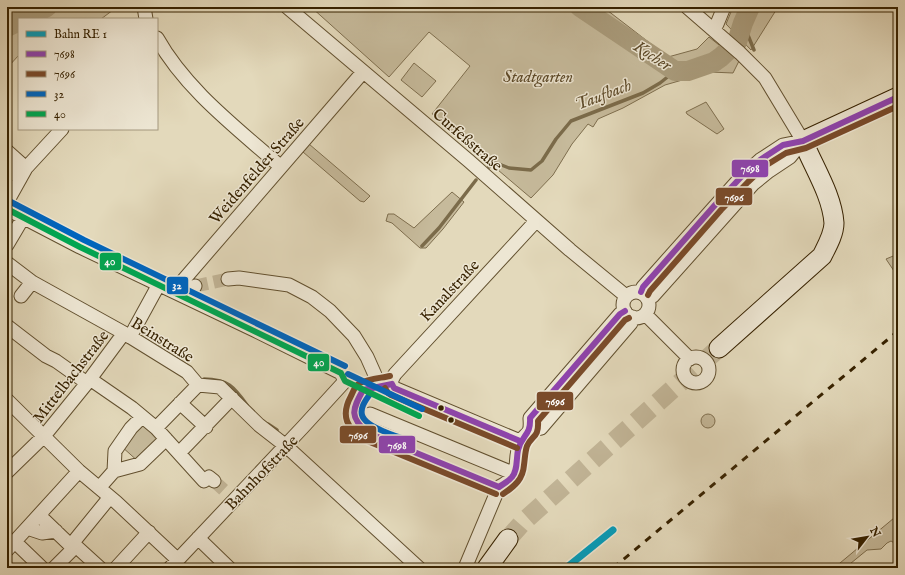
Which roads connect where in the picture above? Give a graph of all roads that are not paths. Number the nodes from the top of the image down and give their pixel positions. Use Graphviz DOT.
graph roads {
  1 [pos="144,7"];
  2 [pos="287,7"];
  3 [pos="687,7"];
  4 [pos="724,7"];
  5 [pos="146,18"];
  6 [pos="712,29"];
  7 [pos="158,40"];
  8 [pos="363,72"];
  9 [pos="898,97"];
  10 [pos="61,130"];
  11 [pos="804,141"];
  12 [pos="7,151"];
  13 [pos="7,167"];
  14 [pos="281,167"];
  15 [pos="23,173"];
  16 [pos="7,202"];
  17 [pos="7,209"];
  18 [pos="23,218"];
  19 [pos="536,221"];
  20 [pos="7,245"];
  21 [pos="7,263"];
  22 [pos="228,279"];
  23 [pos="32,282"];
  24 [pos="159,284"];
  25 [pos="195,286"];
  26 [pos="174,291"];
  27 [pos="20,296"];
  28 [pos="626,296"];
  29 [pos="644,296"];
  30 [pos="187,298"];
  31 [pos="634,314"];
  32 [pos="7,326"];
  33 [pos="127,335"];
  34 [pos="719,348"];
  35 [pos="690,359"];
  36 [pos="375,375"];
  37 [pos="89,381"];
  38 [pos="198,385"];
  39 [pos="232,398"];
  40 [pos="9,399"];
  41 [pos="180,403"];
  42 [pos="139,414"];
  43 [pos="370,414"];
  44 [pos="206,427"];
  45 [pos="156,428"];
  46 [pos="44,436"];
  47 [pos="166,439"];
  48 [pos="519,445"];
  49 [pos="286,446"];
  50 [pos="179,453"];
  51 [pos="79,471"];
  52 [pos="114,471"];
  53 [pos="7,472"];
  54 [pos="515,474"];
  55 [pos="214,481"];
  56 [pos="105,493"];
  57 [pos="41,513"];
  58 [pos="27,528"];
  59 [pos="56,531"];
  60 [pos="149,532"];
  61 [pos="198,538"];
  62 [pos="508,539"];
  63 [pos="11,546"];
  64 [pos="74,546"];
  65 [pos="174,564"];
  66 [pos="42,568"];
  67 [pos="54,568"];
  68 [pos="100,568"];
  69 [pos="116,568"];
  70 [pos="229,568"];
  71 [pos="419,568"];
  72 [pos="465,568"];
  73 [pos="487,568"];
  1 -- 5 [label="street"];
  2 -- 8 [label="street, Curfeßstraße"];
  3 -- 6 [label="street"];
  4 -- 6 [label="street"];
  6 -- 11 [label="street"];
  7 -- 14 [label="street"];
  8 -- 14 [label="street, Weidenfelder Straße"];
  8 -- 19 [label="street, Curfeßstraße"];
  9 -- 11 [label="main road"];
  10 -- 15 [label="street"];
  11 -- 29 [label="street"];
  11 -- 34 [label="main road"];
  12 -- 15 [label="street"];
  13 -- 15 [label="street"];
  14 -- 26 [label="street, Weidenfelder Straße"];
  15 -- 16 [label="street"];
  17 -- 18 [label="street"];
  18 -- 20 [label="street"];
  18 -- 24 [label="street"];
  19 -- 28 [label="street, Curfeßstraße"];
  19 -- 48 [label="street, Kanalstraße"];
  21 -- 23 [label="street, Beinstraße"];
  22 -- 36 [label="street"];
  23 -- 27 [label="street"];
  23 -- 33 [label="street, Beinstraße"];
  24 -- 26 [label="street"];
  24 -- 33 [label="street, Mittelbachstraße"];
  25 -- 30 [label="street"];
  26 -- 30 [label="street"];
  28 -- 29 [label="street"];
  28 -- 31 [label="street"];
  29 -- 31 [label="street"];
  30 -- 49 [label="street, Bahnhofstraße"];
  31 -- 35 [label="street"];
  31 -- 48 [label="street"];
  32 -- 37 [label="street"];
  33 -- 37 [label="street, Mittelbachstraße"];
  33 -- 38 [label="street, Beinstraße"];
  37 -- 42 [label="street"];
  37 -- 46 [label="street, Mittelbachstraße"];
  38 -- 39 [label="street, Beinstraße"];
  38 -- 41 [label="street"];
  39 -- 44 [label="street"];
  39 -- 49 [label="street, Beinstraße"];
  40 -- 46 [label="street"];
  41 -- 44 [label="street"];
  41 -- 45 [label="street"];
  42 -- 45 [label="street"];
  42 -- 52 [label="street"];
  43 -- 54 [label="street"];
  44 -- 50 [label="street"];
  45 -- 47 [label="street"];
  46 -- 51 [label="street"];
  46 -- 53 [label="street, Mittelbachstraße"];
  47 -- 50 [label="street"];
  47 -- 52 [label="street"];
  48 -- 54 [label="street"];
  49 -- 61 [label="street, Bahnhofstraße"];
  49 -- 71 [label="street, Beinstraße"];
  50 -- 55 [label="street"];
  51 -- 56 [label="street"];
  51 -- 57 [label="street"];
  52 -- 56 [label="street"];
  54 -- 72 [label="street"];
  56 -- 60 [label="street"];
  56 -- 64 [label="street"];
  57 -- 58 [label="street"];
  57 -- 59 [label="street"];
  58 -- 59 [label="street"];
  58 -- 63 [label="street"];
  59 -- 64 [label="street"];
  60 -- 65 [label="street"];
  60 -- 69 [label="street"];
  61 -- 65 [label="street, Bahnhofstraße"];
  61 -- 70 [label="street"];
  62 -- 73 [label="main road"];
  63 -- 66 [label="street"];
  64 -- 67 [label="street"];
  64 -- 68 [label="street"];
}
